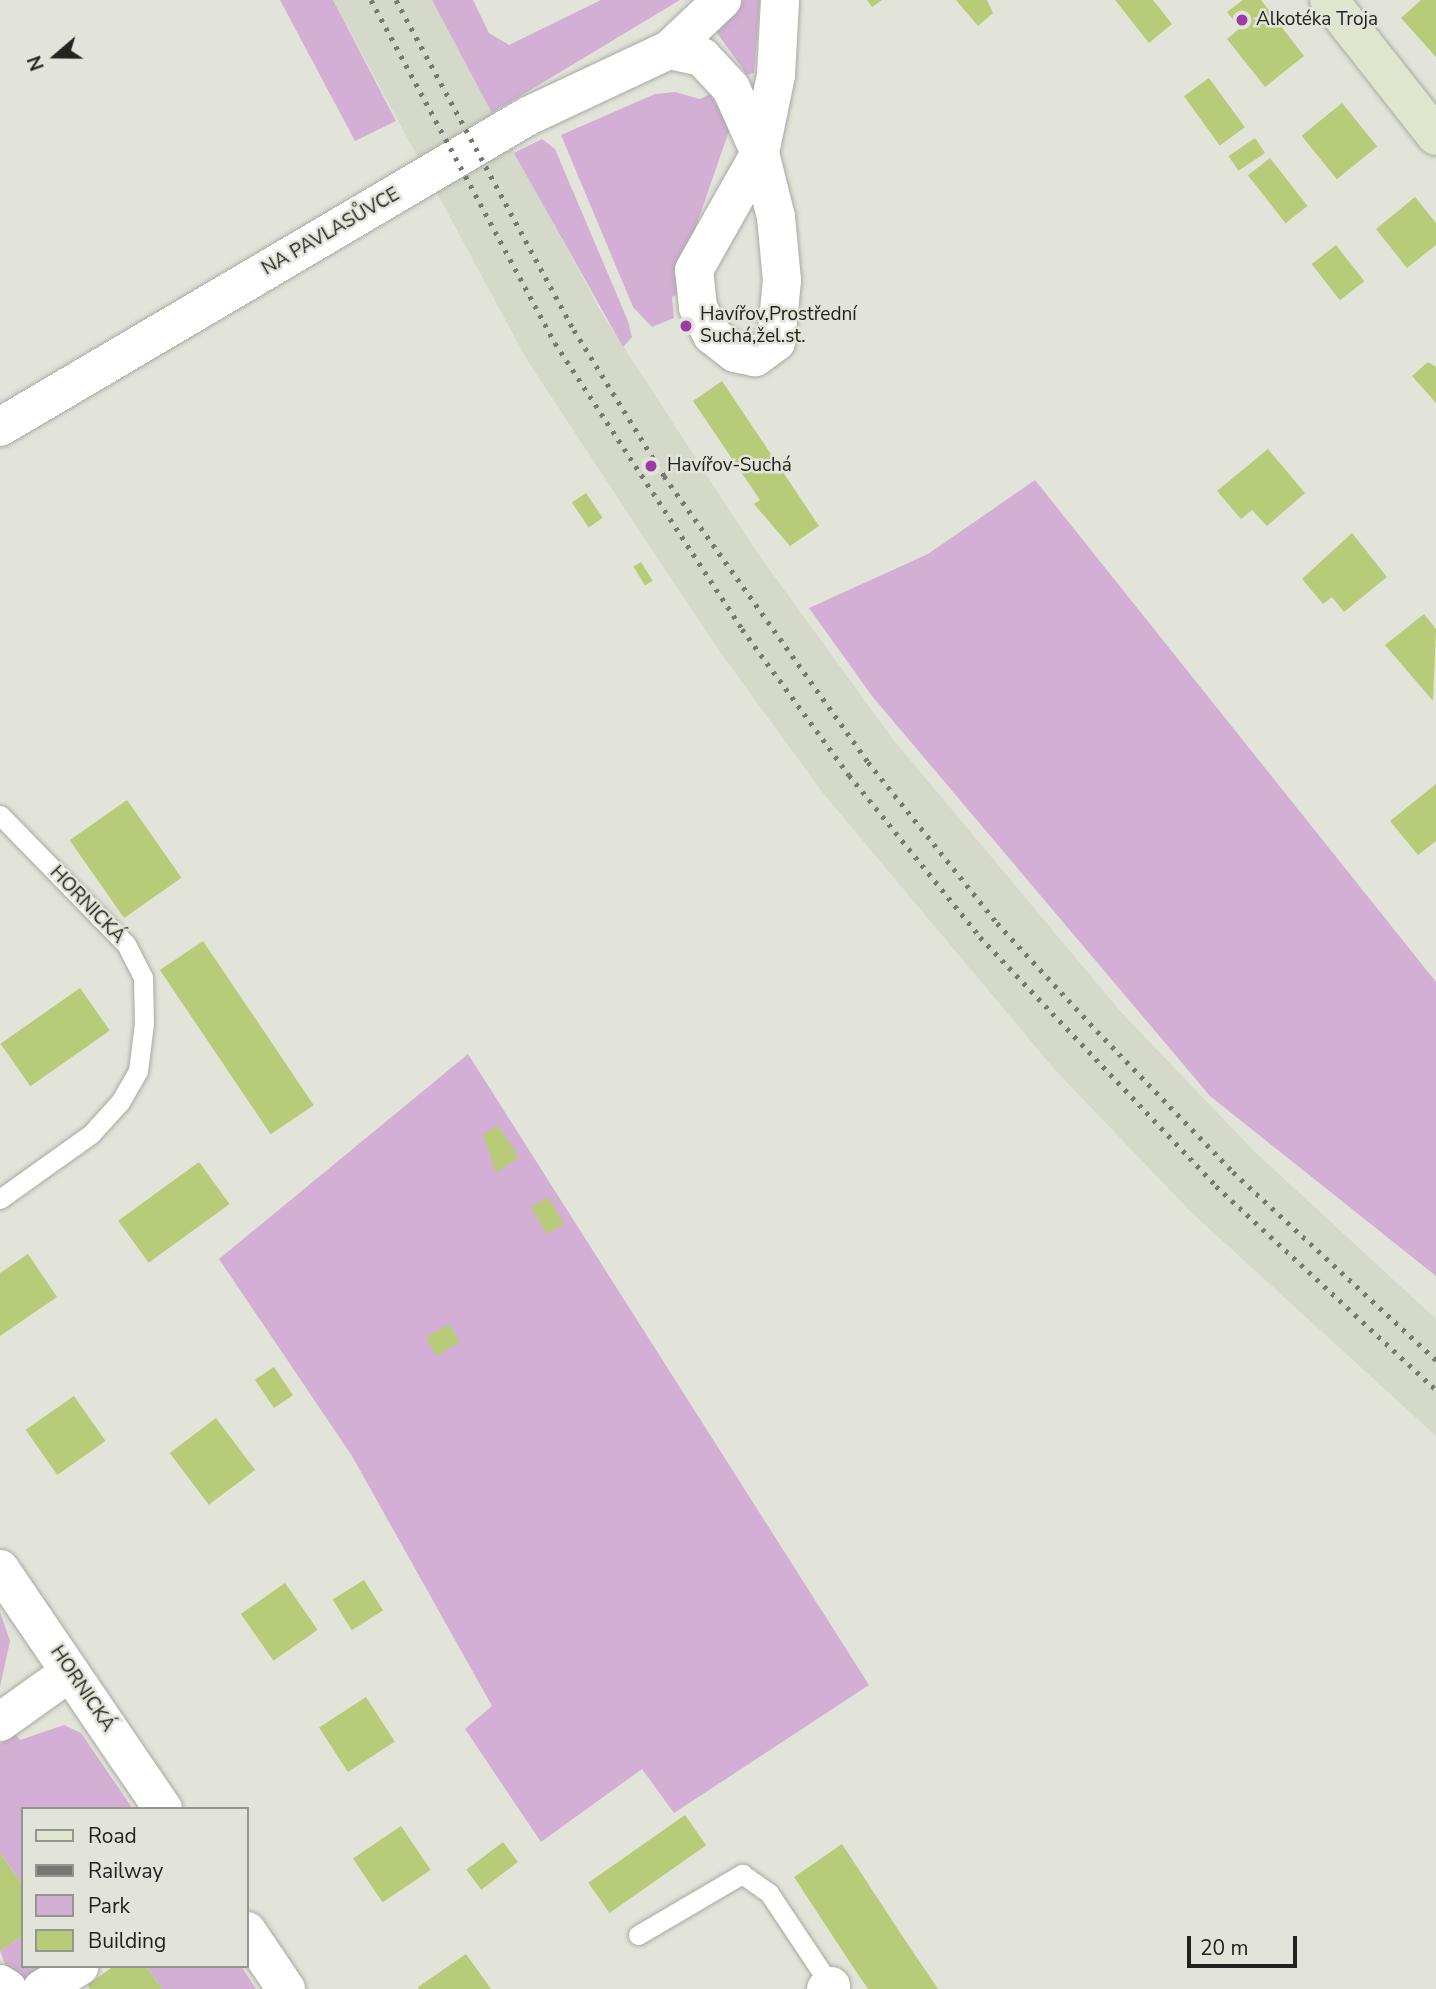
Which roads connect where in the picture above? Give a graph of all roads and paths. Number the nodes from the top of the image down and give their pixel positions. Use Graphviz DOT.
graph roads {
  1 [pos="722,0"];
  2 [pos="780,0"];
  3 [pos="1329,0"];
  4 [pos="669,50"];
  5 [pos="1436,136"];
  6 [pos="0,427"];
  7 [pos="0,815"];
  8 [pos="0,1199"];
  9 [pos="0,1569"];
  10 [pos="70,1672"];
  11 [pos="0,1722"];
  12 [pos="162,1807"];
  13 [pos="248,1932"];
  14 [pos="638,1935"];
  15 [pos="77,1968"];
  16 [pos="0,1984"];
  17 [pos="830,1988"];
  18 [pos="8,1989"];
  19 [pos="42,1989"];
  20 [pos="286,1989"];
  1 -- 4 [label="street, NA PAVLASŮVCE"];
  2 -- 4 [label="street"];
  3 -- 5 [label="street"];
  4 -- 6 [label="street, NA PAVLASŮVCE"];
  7 -- 8 [label="lane, HORNICKÁ"];
  9 -- 10 [label="street, HORNICKÁ"];
  10 -- 11 [label="street"];
  10 -- 12 [label="street, HORNICKÁ"];
  13 -- 20 [label="street"];
  14 -- 17 [label="lane"];
  15 -- 19 [label="street"];
  16 -- 18 [label="street"];
}
